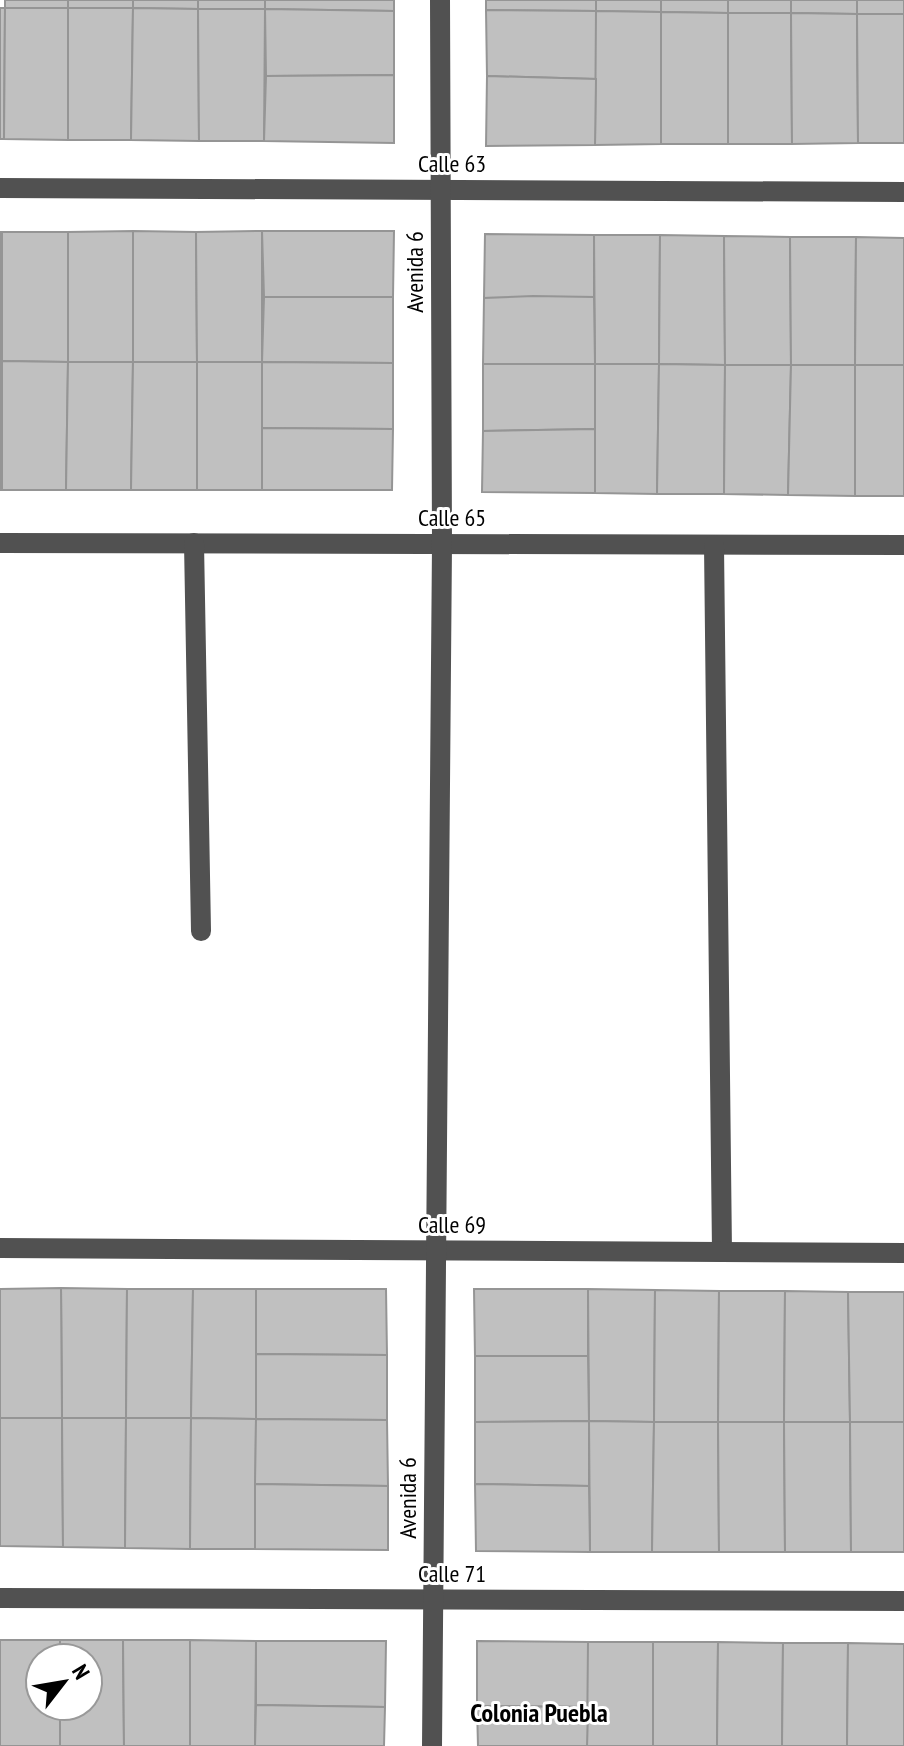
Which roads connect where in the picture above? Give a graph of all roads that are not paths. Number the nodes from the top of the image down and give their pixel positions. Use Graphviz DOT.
graph roads {
  1 [pos="440,0"];
  2 [pos="0,188"];
  3 [pos="441,190"];
  4 [pos="904,192"];
  5 [pos="0,543"];
  6 [pos="194,543"];
  7 [pos="442,544"];
  8 [pos="714,545"];
  9 [pos="904,545"];
  10 [pos="201,931"];
  11 [pos="0,1248"];
  12 [pos="436,1250"];
  13 [pos="722,1252"];
  14 [pos="904,1253"];
  15 [pos="0,1598"];
  16 [pos="433,1599"];
  17 [pos="904,1601"];
  18 [pos="432,1746"];
  1 -- 3 [label="street, Avenida 6"];
  2 -- 3 [label="street, Calle 63"];
  3 -- 4 [label="street, Calle 63"];
  3 -- 7 [label="street, Avenida 6"];
  5 -- 6 [label="street, Calle 65"];
  6 -- 7 [label="street, Calle 65"];
  6 -- 10 [label="street"];
  7 -- 8 [label="street, Calle 65"];
  7 -- 12 [label="street, Avenida 6"];
  8 -- 9 [label="street, Calle 65"];
  8 -- 13 [label="street"];
  11 -- 12 [label="street, Calle 69"];
  12 -- 13 [label="street, Calle 69"];
  12 -- 16 [label="street, Avenida 6"];
  13 -- 14 [label="street, Calle 69"];
  15 -- 16 [label="street, Calle 71"];
  16 -- 17 [label="street, Calle 71"];
  16 -- 18 [label="street, Avenida 6"];
}
